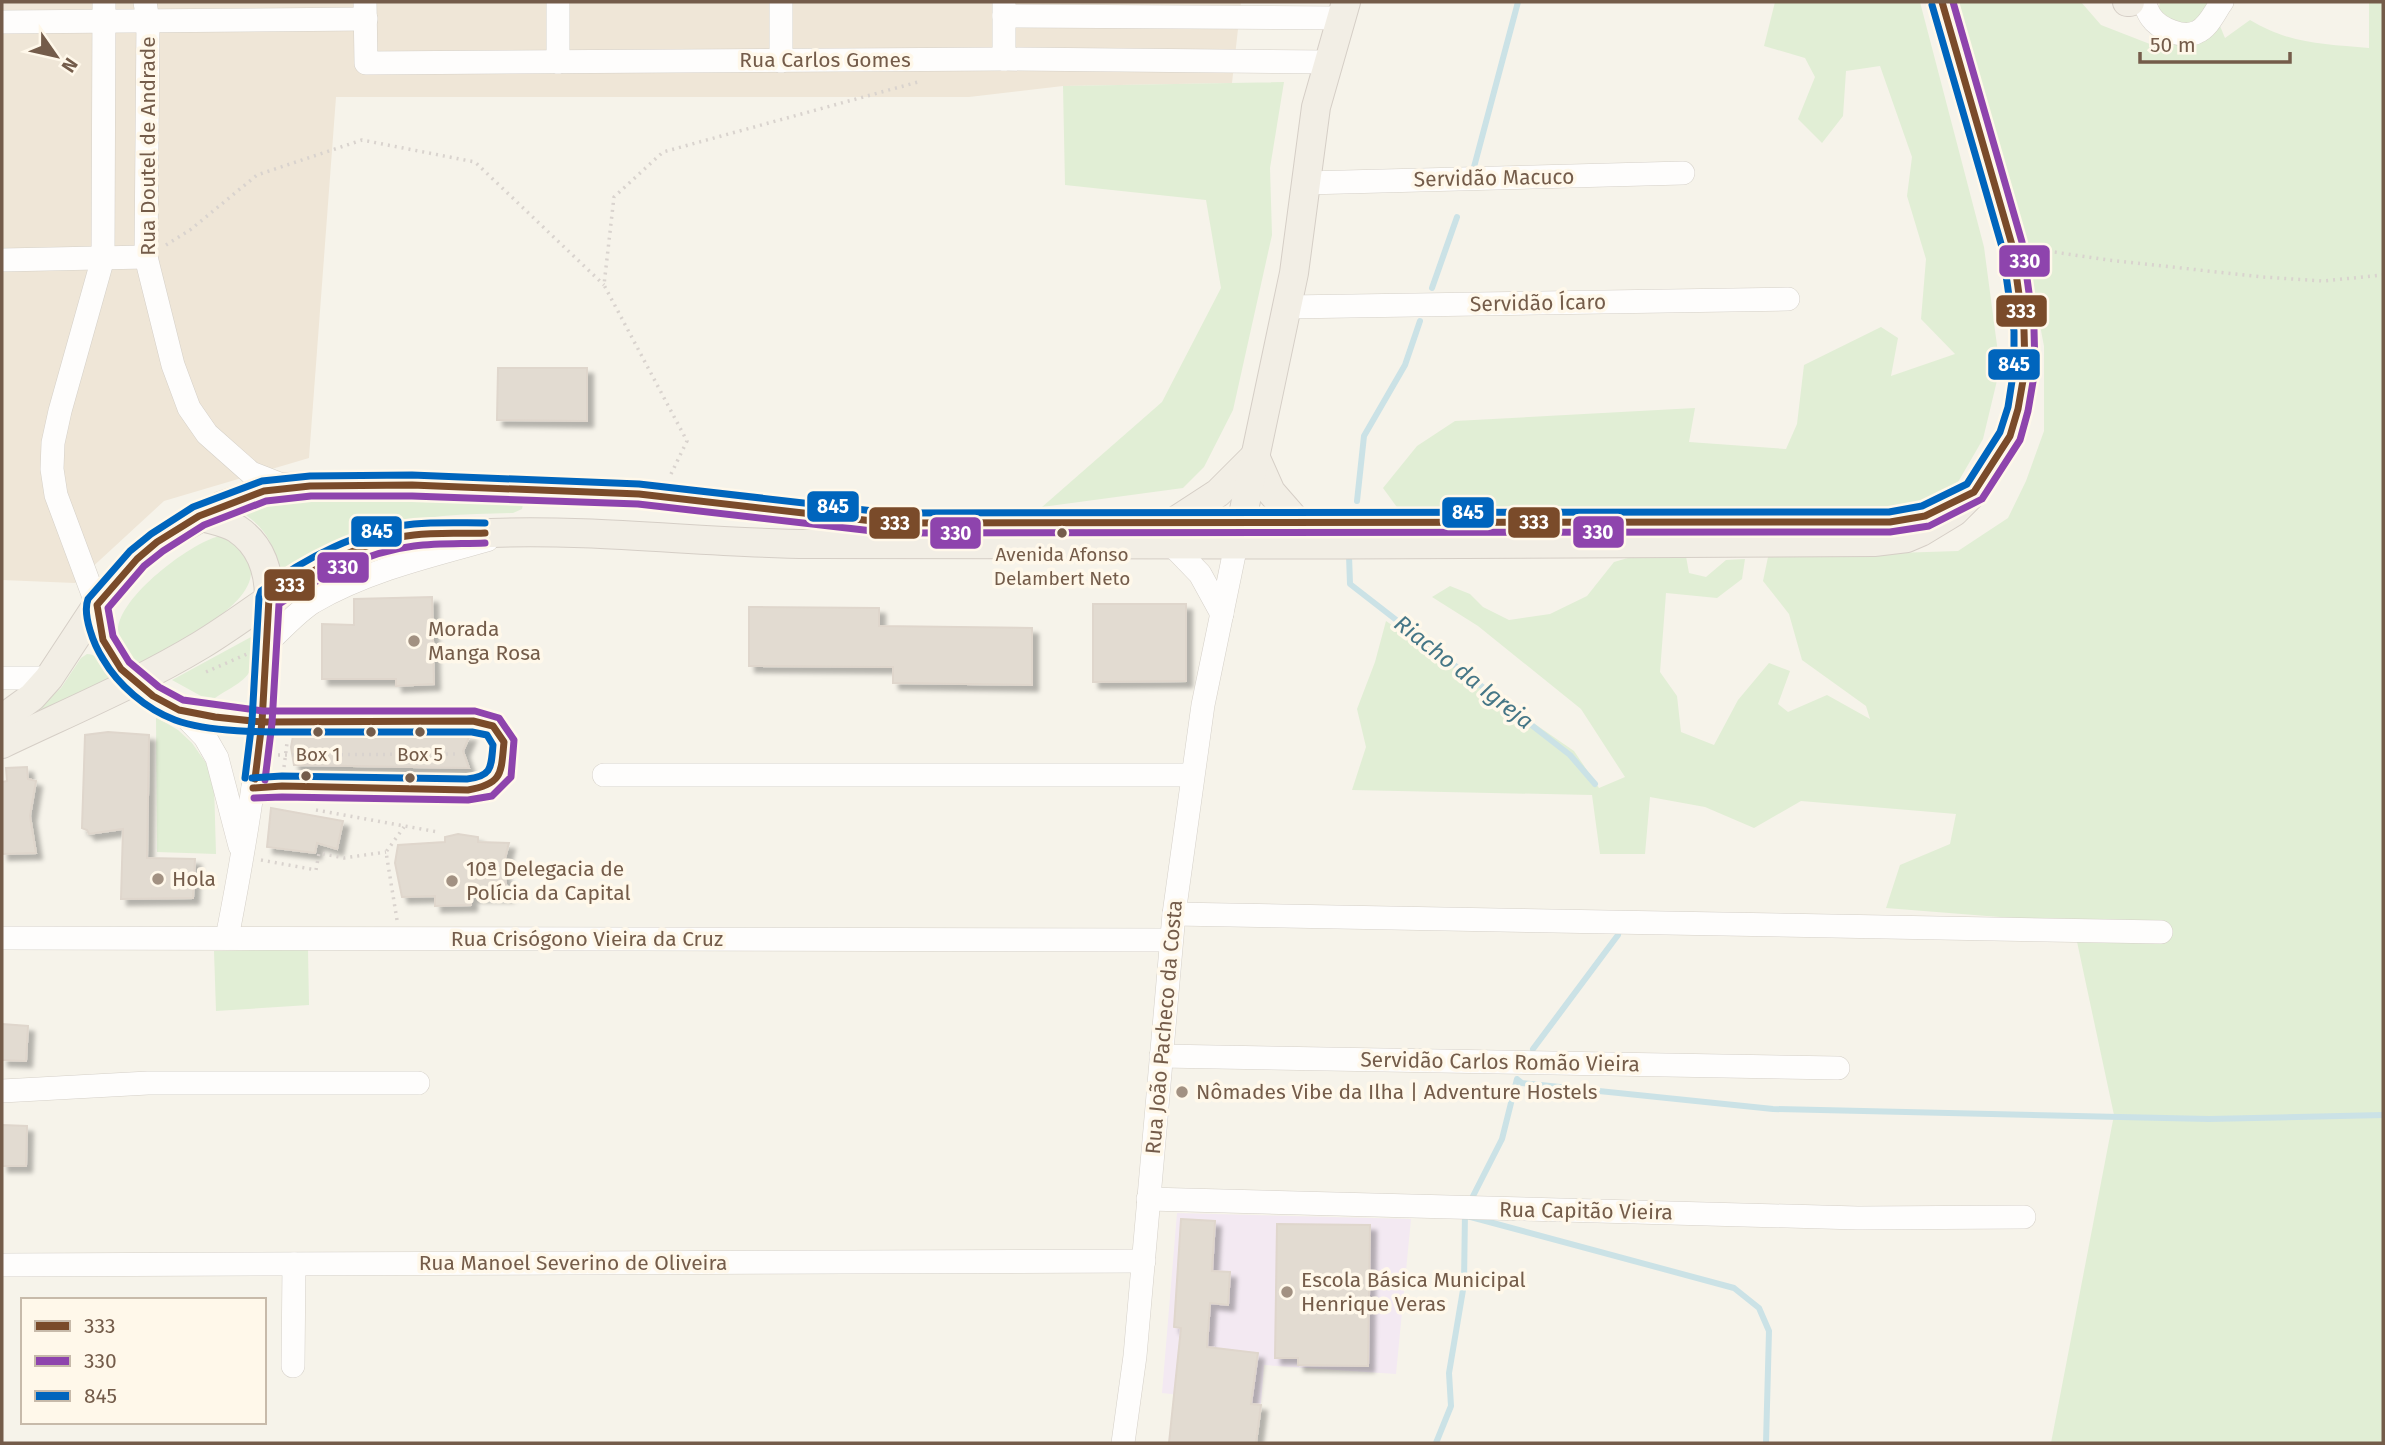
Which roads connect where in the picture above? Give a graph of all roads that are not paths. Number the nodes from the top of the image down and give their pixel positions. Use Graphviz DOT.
graph roads {
  1 [pos="558,2"];
  2 [pos="781,2"];
  3 [pos="1942,2"];
  4 [pos="2144,2"];
  5 [pos="2222,2"];
  6 [pos="1004,9"];
  7 [pos="1344,10"];
  8 [pos="103,11"];
  9 [pos="146,11"];
  10 [pos="365,11"];
  11 [pos="2,22"];
  12 [pos="1004,59"];
  13 [pos="781,61"];
  14 [pos="558,62"];
  15 [pos="1329,62"];
  16 [pos="1683,173"];
  17 [pos="1306,183"];
  18 [pos="146,257"];
  19 [pos="103,258"];
  20 [pos="2,260"];
  21 [pos="1788,299"];
  22 [pos="1288,307"];
  23 [pos="1255,456"];
  24 [pos="287,487"];
  25 [pos="1974,492"];
  26 [pos="661,495"];
  27 [pos="199,516"];
  28 [pos="1299,524"];
  29 [pos="520,532"];
  30 [pos="1172,534"];
  31 [pos="1239,535"];
  32 [pos="634,536"];
  33 [pos="269,598"];
  34 [pos="97,605"];
  35 [pos="1222,614"];
  36 [pos="268,642"];
  37 [pos="2,678"];
  38 [pos="49,678"];
  39 [pos="134,681"];
  40 [pos="178,710"];
  41 [pos="2,719"];
  42 [pos="262,722"];
  43 [pos="2,744"];
  44 [pos="604,775"];
  45 [pos="1192,775"];
  46 [pos="253,788"];
  47 [pos="242,856"];
  48 [pos="1174,914"];
  49 [pos="2161,932"];
  50 [pos="2,938"];
  51 [pos="227,938"];
  52 [pos="1171,940"];
  53 [pos="1161,1056"];
  54 [pos="1838,1068"];
  55 [pos="418,1083"];
  56 [pos="2,1090"];
  57 [pos="1149,1199"];
  58 [pos="2024,1217"];
  59 [pos="1144,1261"];
  60 [pos="294,1264"];
  61 [pos="2,1265"];
  62 [pos="293,1366"];
  63 [pos="1123,1443"];
  1 -- 14 [label="street"];
  2 -- 13 [label="street"];
  3 -- 25 [label="main road"];
  4 -- 5 [label="street"];
  6 -- 7 [label="street"];
  6 -- 12 [label="street"];
  7 -- 15 [label="main road"];
  8 -- 9 [label="street"];
  8 -- 11 [label="street"];
  8 -- 19 [label="street"];
  9 -- 10 [label="street"];
  9 -- 18 [label="street, Rua Doutel de Andrade"];
  10 -- 14 [label="street, Rua Carlos Gomes"];
  12 -- 13 [label="street, Rua Carlos Gomes"];
  12 -- 15 [label="street, Rua Carlos Gomes"];
  13 -- 14 [label="street, Rua Carlos Gomes"];
  15 -- 17 [label="main road"];
  16 -- 17 [label="street, Servidão Macuco"];
  17 -- 22 [label="main road"];
  18 -- 19 [label="street"];
  18 -- 24 [label="street, Rua Doutel de Andrade"];
  19 -- 20 [label="street"];
  19 -- 34 [label="street"];
  21 -- 22 [label="street, Servidão Ícaro"];
  22 -- 23 [label="main road"];
  23 -- 28 [label="main road"];
  23 -- 30 [label="main road"];
  23 -- 31 [label="main road"];
  24 -- 26 [label="main road"];
  24 -- 27 [label="main road"];
  25 -- 28 [label="main road"];
  25 -- 31 [label="main road"];
  26 -- 30 [label="main road"];
  26 -- 32 [label="main road"];
  27 -- 33 [label="main road"];
  27 -- 34 [label="main road"];
  28 -- 31 [label="main road"];
  29 -- 32 [label="main road"];
  29 -- 33 [label="main road"];
  29 -- 36 [label="street"];
  30 -- 31 [label="main road"];
  30 -- 32 [label="main road"];
  30 -- 35 [label="street"];
  31 -- 35 [label="street, Rua João Pacheco da Costa"];
  33 -- 36 [label="street"];
  33 -- 39 [label="main road"];
  34 -- 38 [label="main road"];
  34 -- 39 [label="main road"];
  35 -- 45 [label="street, Rua João Pacheco da Costa"];
  36 -- 42 [label="street"];
  37 -- 38 [label="street"];
  38 -- 41 [label="main road"];
  39 -- 40 [label="street"];
  39 -- 43 [label="main road"];
  40 -- 42 [label="street"];
  40 -- 47 [label="street"];
  42 -- 46 [label="street"];
  42 -- 46 [label="street"];
  44 -- 45 [label="street"];
  45 -- 48 [label="street, Rua João Pacheco da Costa"];
  46 -- 47 [label="street"];
  47 -- 51 [label="street"];
  48 -- 49 [label="street"];
  48 -- 52 [label="street, Rua João Pacheco da Costa"];
  50 -- 51 [label="street, Rua Crisógono Vieira da Cruz"];
  51 -- 52 [label="street, Rua Crisógono Vieira da Cruz"];
  52 -- 53 [label="street, Rua João Pacheco da Costa"];
  53 -- 54 [label="street, Servidão Carlos Romão Vieira"];
  53 -- 57 [label="street, Rua João Pacheco da Costa"];
  55 -- 56 [label="street"];
  57 -- 58 [label="street, Rua Capitão Vieira"];
  57 -- 59 [label="street, Rua João Pacheco da Costa"];
  59 -- 60 [label="street, Rua Manoel Severino de Oliveira"];
  59 -- 63 [label="street, Rua João Pacheco da Costa"];
  60 -- 61 [label="street, Rua Manoel Severino de Oliveira"];
  60 -- 62 [label="street"];
}
